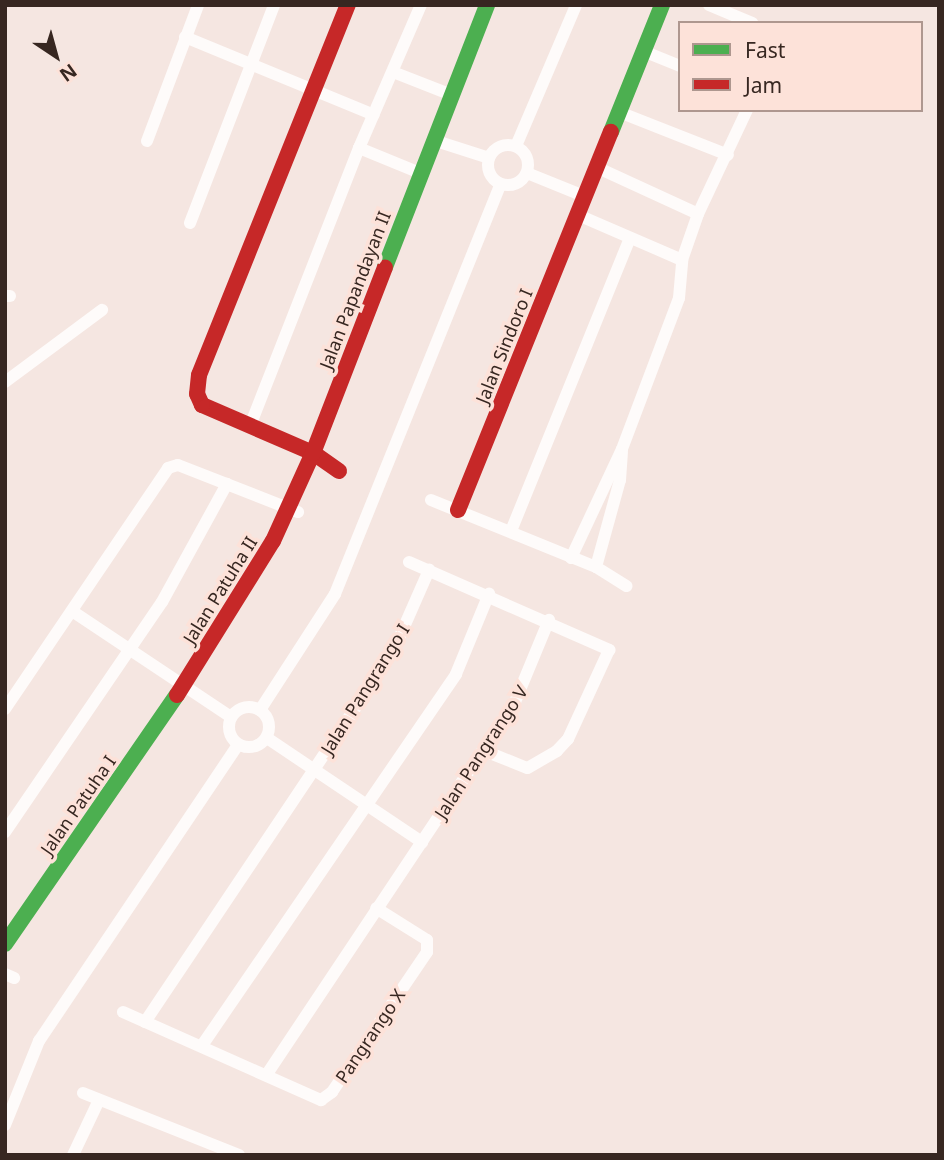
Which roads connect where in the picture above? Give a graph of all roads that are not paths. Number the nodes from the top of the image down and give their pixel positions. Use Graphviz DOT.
graph roads {
  1 [pos="198,5"];
  2 [pos="274,5"];
  3 [pos="348,5"];
  4 [pos="421,5"];
  5 [pos="487,5"];
  6 [pos="576,5"];
  7 [pos="662,5"];
  8 [pos="709,5"];
  9 [pos="747,21"];
  10 [pos="185,37"];
  11 [pos="643,51"];
  12 [pos="250,64"];
  13 [pos="678,65"];
  14 [pos="393,72"];
  15 [pos="313,86"];
  16 [pos="449,94"];
  17 [pos="746,112"];
  18 [pos="619,113"];
  19 [pos="374,114"];
  20 [pos="433,140"];
  21 [pos="147,141"];
  22 [pos="516,146"];
  23 [pos="359,148"];
  24 [pos="728,155"];
  25 [pos="489,158"];
  26 [pos="596,167"];
  27 [pos="420,173"];
  28 [pos="527,173"];
  29 [pos="500,185"];
  30 [pos="584,196"];
  31 [pos="698,214"];
  32 [pos="578,215"];
  33 [pos="190,223"];
  34 [pos="630,238"];
  35 [pos="682,260"];
  36 [pos="102,310"];
  37 [pos="5,382"];
  38 [pos="250,425"];
  39 [pos="622,449"];
  40 [pos="313,453"];
  41 [pos="339,471"];
  42 [pos="227,484"];
  43 [pos="431,500"];
  44 [pos="292,510"];
  45 [pos="458,510"];
  46 [pos="511,531"];
  47 [pos="571,558"];
  48 [pos="409,562"];
  49 [pos="596,567"];
  50 [pos="429,570"];
  51 [pos="626,586"];
  52 [pos="489,594"];
  53 [pos="72,611"];
  54 [pos="549,620"];
  55 [pos="130,650"];
  56 [pos="182,688"];
  57 [pos="5,709"];
  58 [pos="260,710"];
  59 [pos="231,717"];
  60 [pos="267,738"];
  61 [pos="238,745"];
  62 [pos="485,751"];
  63 [pos="315,768"];
  64 [pos="368,803"];
  65 [pos="5,832"];
  66 [pos="422,842"];
  67 [pos="376,908"];
  68 [pos="5,944"];
  69 [pos="122,1012"];
  70 [pos="145,1022"];
  71 [pos="203,1044"];
  72 [pos="267,1074"];
  73 [pos="83,1093"];
  74 [pos="99,1100"];
  75 [pos="5,1125"];
  76 [pos="200,1140"];
  77 [pos="73,1155"];
  78 [pos="196,1155"];
  79 [pos="239,1155"];
  1 -- 10 [label="street"];
  2 -- 12 [label="street"];
  3 -- 15 [label="street"];
  4 -- 14 [label="street"];
  5 -- 16 [label="street, Jalan Papandayan II"];
  6 -- 22 [label="street"];
  7 -- 11 [label="street, Jalan Sindoro I"];
  8 -- 9 [label="street"];
  10 -- 12 [label="street"];
  10 -- 21 [label="street"];
  11 -- 13 [label="street"];
  11 -- 18 [label="street, Jalan Sindoro I"];
  12 -- 15 [label="street"];
  12 -- 33 [label="street"];
  14 -- 16 [label="street"];
  14 -- 19 [label="street"];
  15 -- 19 [label="street"];
  15 -- 38 [label="street"];
  16 -- 20 [label="street, Jalan Papandayan II"];
  17 -- 24 [label="street"];
  18 -- 24 [label="street"];
  18 -- 26 [label="street, Jalan Sindoro I"];
  19 -- 23 [label="street"];
  20 -- 25 [label="street"];
  20 -- 27 [label="street, Jalan Papandayan II"];
  22 -- 25 [label="street"];
  22 -- 28 [label="street"];
  23 -- 27 [label="street"];
  23 -- 38 [label="street"];
  24 -- 31 [label="street"];
  25 -- 29 [label="street"];
  26 -- 30 [label="street, Jalan Sindoro I"];
  26 -- 31 [label="street"];
  27 -- 40 [label="street, Jalan Papandayan II"];
  28 -- 29 [label="street"];
  28 -- 30 [label="street"];
  29 -- 58 [label="street"];
  30 -- 32 [label="street, Jalan Sindoro I"];
  31 -- 35 [label="street"];
  32 -- 34 [label="street"];
  32 -- 45 [label="street, Jalan Sindoro I"];
  34 -- 35 [label="street"];
  34 -- 46 [label="street"];
  35 -- 39 [label="street"];
  36 -- 37 [label="street"];
  38 -- 40 [label="street"];
  39 -- 47 [label="street"];
  39 -- 49 [label="street"];
  40 -- 41 [label="street"];
  40 -- 44 [label="street, Jalan Papandayan II"];
  42 -- 44 [label="street"];
  42 -- 53 [label="street"];
  42 -- 55 [label="street"];
  43 -- 45 [label="street"];
  44 -- 56 [label="street, Jalan Patuha II"];
  45 -- 46 [label="street"];
  46 -- 47 [label="street"];
  47 -- 49 [label="street"];
  48 -- 50 [label="street"];
  49 -- 51 [label="street"];
  50 -- 52 [label="street"];
  50 -- 63 [label="street, Jalan Pangrango I"];
  52 -- 54 [label="street"];
  52 -- 64 [label="street"];
  53 -- 55 [label="street"];
  53 -- 57 [label="street"];
  54 -- 62 [label="street, Jalan Pangrango V"];
  54 -- 62 [label="street"];
  55 -- 56 [label="street"];
  55 -- 65 [label="street"];
  56 -- 59 [label="street"];
  56 -- 68 [label="street, Jalan Patuha I"];
  58 -- 59 [label="street"];
  58 -- 60 [label="street"];
  59 -- 61 [label="street"];
  60 -- 61 [label="street"];
  60 -- 63 [label="street"];
  61 -- 75 [label="street"];
  62 -- 66 [label="street, Jalan Pangrango V"];
  63 -- 64 [label="street"];
  63 -- 70 [label="street, Jalan Pangrango I"];
  64 -- 66 [label="street"];
  64 -- 71 [label="street"];
  66 -- 67 [label="street, Jalan Pangrango V"];
  67 -- 72 [label="street, Jalan Pangrango V"];
  67 -- 72 [label="street, Pangrango X"];
  69 -- 70 [label="street, Pangrango X"];
  70 -- 71 [label="street, Pangrango X"];
  71 -- 72 [label="street, Pangrango X"];
  73 -- 74 [label="street"];
  74 -- 76 [label="street"];
  74 -- 77 [label="street"];
  76 -- 78 [label="street"];
  76 -- 79 [label="street"];
}
